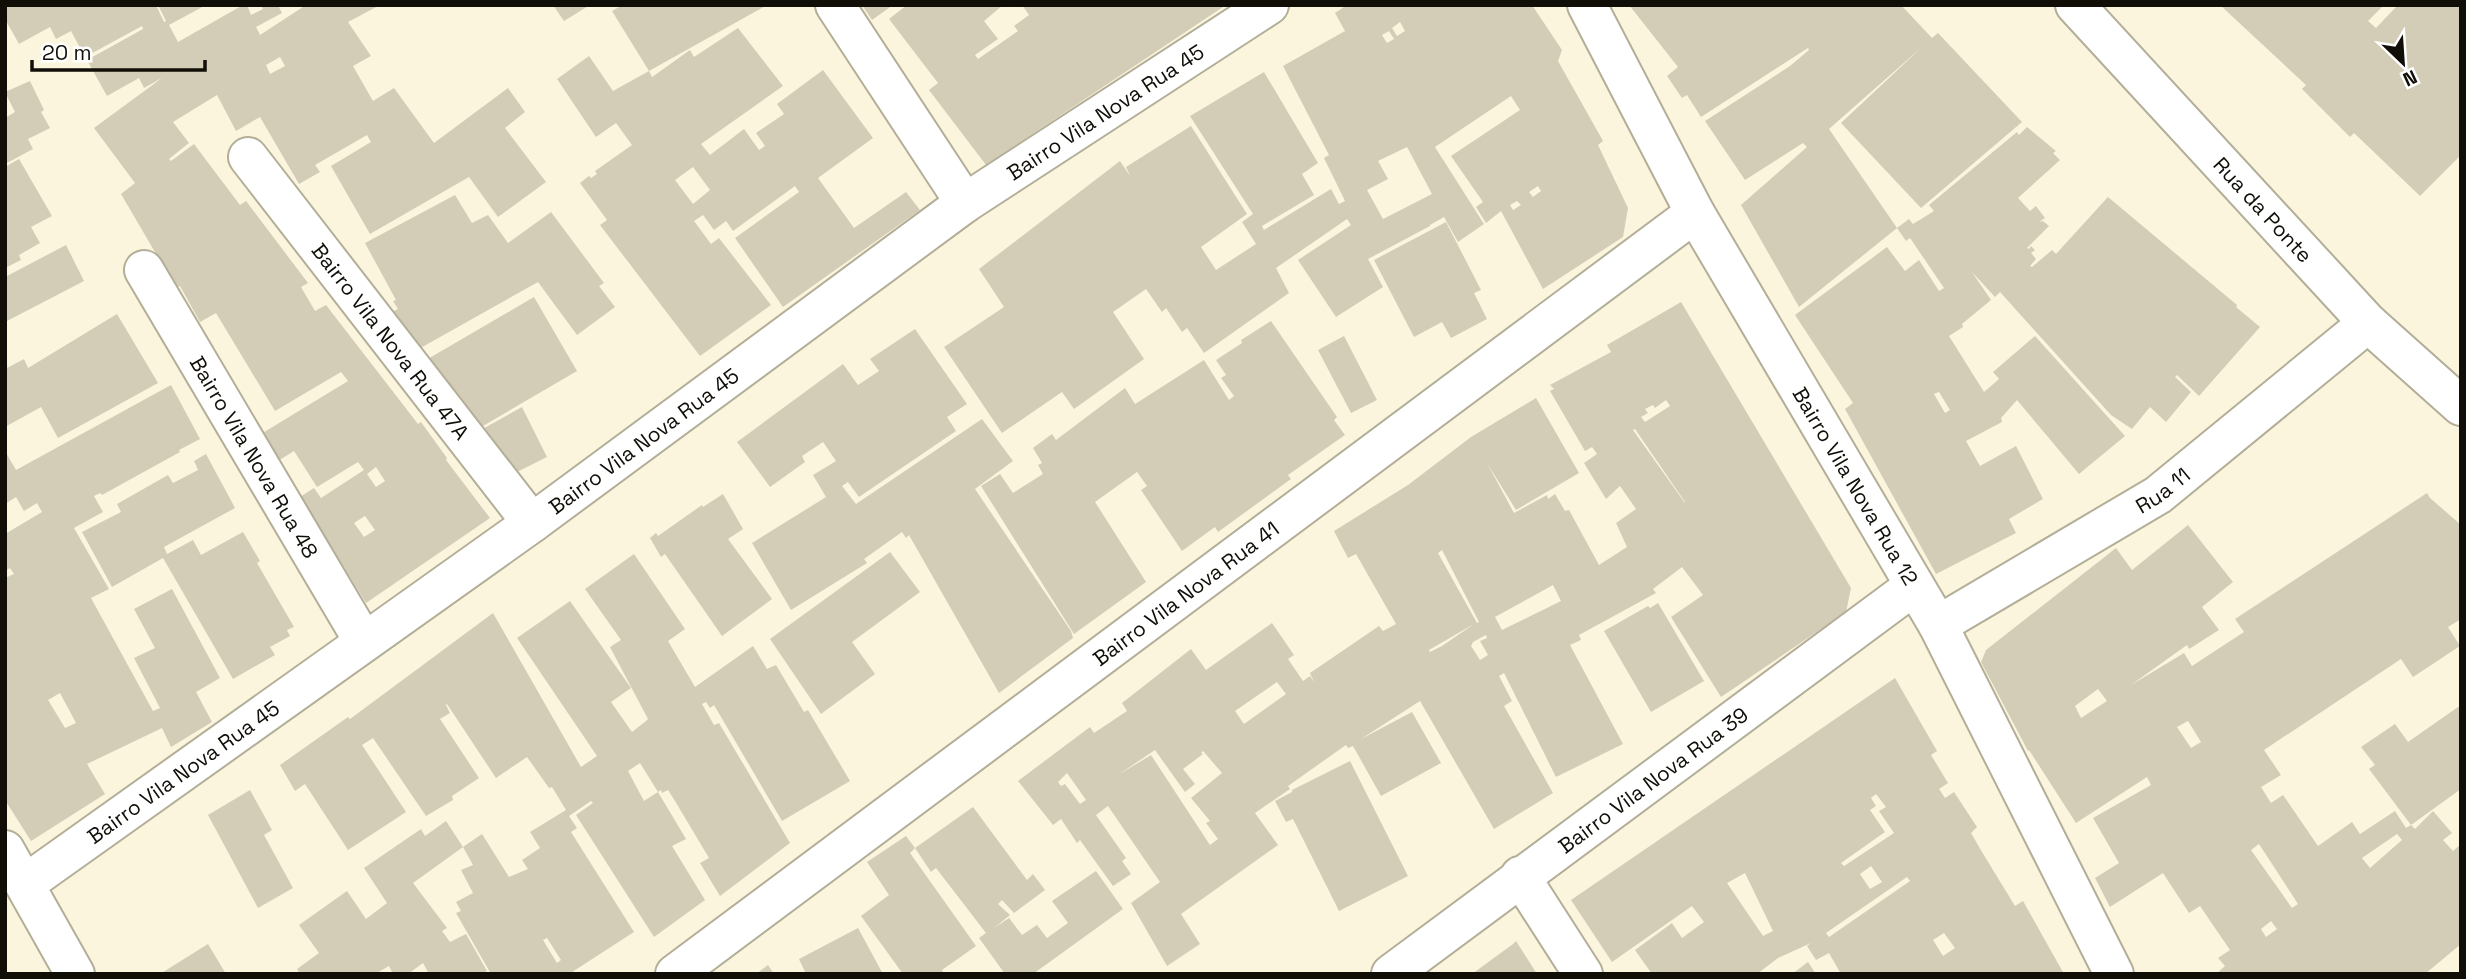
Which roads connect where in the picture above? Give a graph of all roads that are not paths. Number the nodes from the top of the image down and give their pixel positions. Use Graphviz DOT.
graph roads {
  1 [pos="835,5"];
  2 [pos="1269,5"];
  3 [pos="1587,5"];
  4 [pos="2076,5"];
  5 [pos="248,157"];
  6 [pos="965,203"];
  7 [pos="1695,213"];
  8 [pos="144,270"];
  9 [pos="2368,323"];
  10 [pos="2461,406"];
  11 [pos="533,523"];
  12 [pos="1914,586"];
  13 [pos="1938,625"];
  14 [pos="364,642"];
  15 [pos="5,850"];
  16 [pos="1520,876"];
  17 [pos="25,884"];
  18 [pos="75,974"];
  19 [pos="676,974"];
  20 [pos="1391,974"];
  21 [pos="1583,974"];
  22 [pos="2114,974"];
  1 -- 6 [label="street"];
  2 -- 6 [label="street, Bairro Vila Nova Rua 45"];
  3 -- 7 [label="street, Bairro Vila Nova Rua 12"];
  4 -- 9 [label="street, Rua da Ponte"];
  5 -- 11 [label="street, Bairro Vila Nova Rua 47A"];
  6 -- 11 [label="street, Bairro Vila Nova Rua 45"];
  7 -- 12 [label="street, Bairro Vila Nova Rua 12"];
  7 -- 19 [label="street, Bairro Vila Nova Rua 41"];
  8 -- 14 [label="street, Bairro Vila Nova Rua 48"];
  9 -- 10 [label="street, Rua da Ponte"];
  9 -- 13 [label="street, Rua 11"];
  11 -- 14 [label="street, Bairro Vila Nova Rua 45"];
  12 -- 13 [label="street, Bairro Vila Nova Rua 12"];
  12 -- 16 [label="street, Bairro Vila Nova Rua 39"];
  13 -- 22 [label="street, Bairro Vila Nova Rua 12"];
  14 -- 17 [label="street, Bairro Vila Nova Rua 45"];
  15 -- 17 [label="street"];
  16 -- 20 [label="street, Bairro Vila Nova Rua 39"];
  16 -- 21 [label="street"];
  17 -- 18 [label="street"];
}
